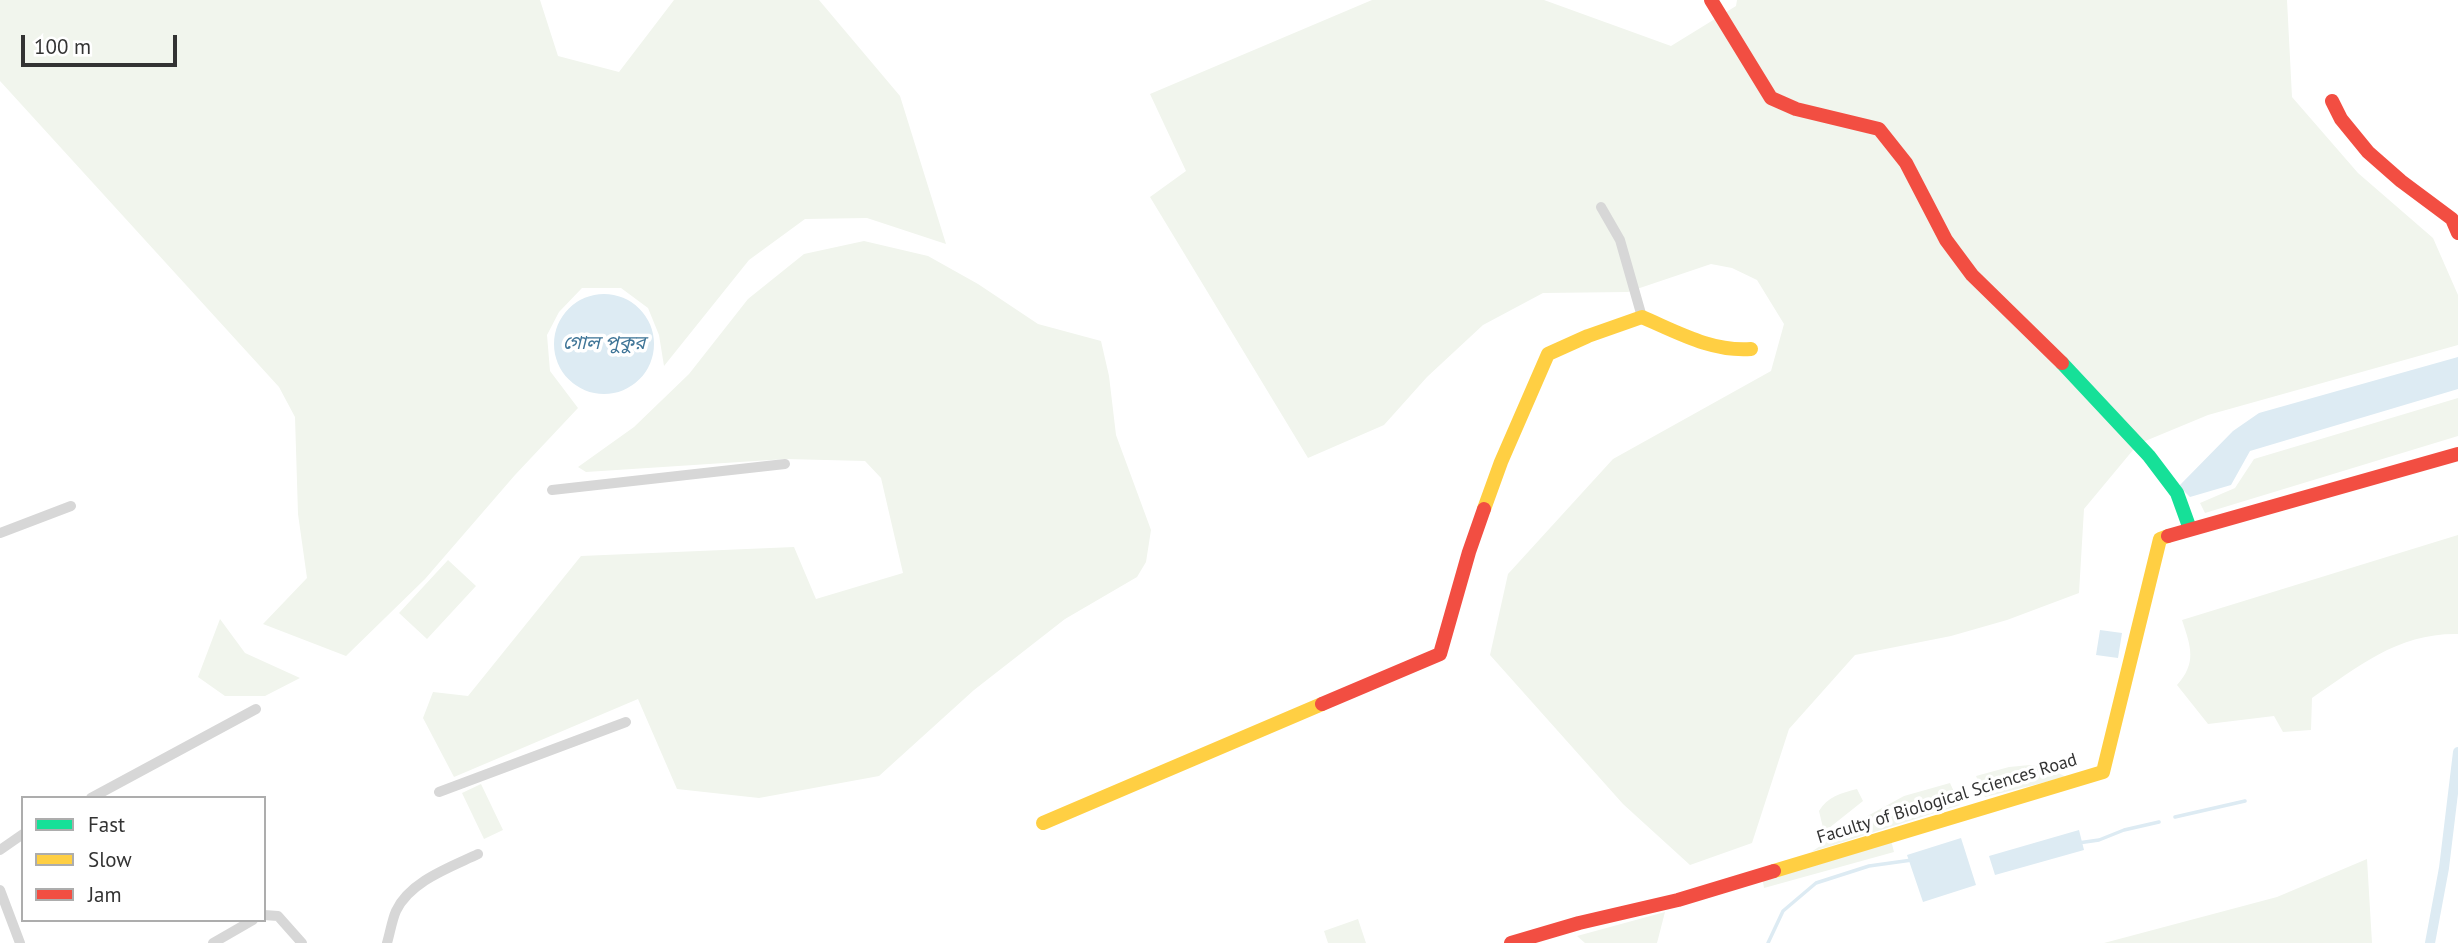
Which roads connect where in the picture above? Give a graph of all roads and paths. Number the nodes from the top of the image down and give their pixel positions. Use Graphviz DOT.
graph roads {
  1 [pos="1711,0"];
  2 [pos="2332,101"];
  3 [pos="1601,208"];
  4 [pos="2458,233"];
  5 [pos="1642,317"];
  6 [pos="1751,349"];
  7 [pos="2458,454"];
  8 [pos="785,464"];
  9 [pos="552,490"];
  10 [pos="71,506"];
  11 [pos="2190,529"];
  12 [pos="0,533"];
  13 [pos="256,709"];
  14 [pos="626,722"];
  15 [pos="439,792"];
  16 [pos="95,796"];
  17 [pos="1043,823"];
  18 [pos="21,835"];
  19 [pos="0,850"];
  20 [pos="478,854"];
  21 [pos="0,890"];
  22 [pos="266,915"];
  23 [pos="250,922"];
  24 [pos="20,943"];
  25 [pos="213,943"];
  26 [pos="302,943"];
  27 [pos="387,943"];
  28 [pos="1511,943"];
  1 -- 11 [label="street"];
  2 -- 4 [label="street"];
  3 -- 5 [label="street"];
  5 -- 6 [label="street"];
  5 -- 17 [label="street"];
  7 -- 11 [label="street, Faculty of Biological Sciences Road"];
  8 -- 9 [label="street"];
  10 -- 12 [label="street"];
  11 -- 28 [label="street, Faculty of Biological Sciences Road"];
  13 -- 16 [label="street"];
  14 -- 15 [label="street"];
  18 -- 19 [label="street"];
  20 -- 27 [label="street"];
  21 -- 24 [label="street"];
  22 -- 26 [label="street"];
  23 -- 25 [label="street"];
}
